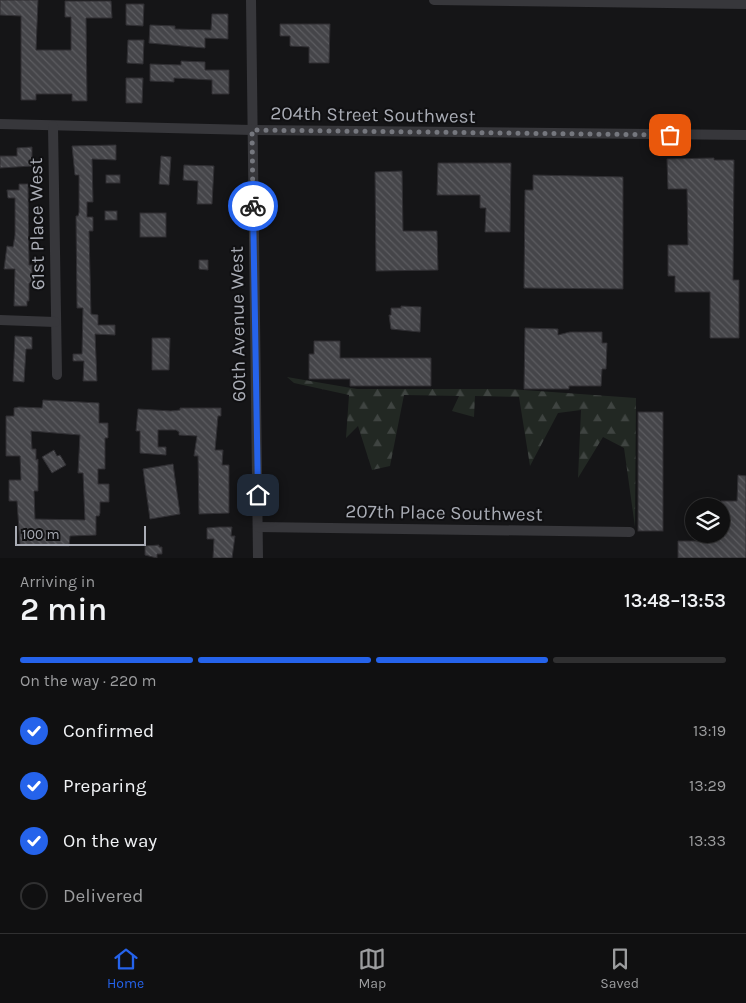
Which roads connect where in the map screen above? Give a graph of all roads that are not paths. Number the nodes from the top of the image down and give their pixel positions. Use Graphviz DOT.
graph roads {
  1 [pos="251,0"];
  2 [pos="434,0"];
  3 [pos="746,4"];
  4 [pos="0,124"];
  5 [pos="53,126"];
  6 [pos="252,130"];
  7 [pos="746,135"];
  8 [pos="0,320"];
  9 [pos="55,322"];
  10 [pos="56,375"];
  11 [pos="258,527"];
  12 [pos="630,532"];
  13 [pos="258,558"];
  1 -- 6 [label="street, 60th Avenue West"];
  2 -- 3 [label="street"];
  4 -- 5 [label="street, 204th Street Southwest"];
  5 -- 6 [label="street, 204th Street Southwest"];
  5 -- 9 [label="street, 61st Place West"];
  6 -- 7 [label="street, 204th Street Southwest"];
  6 -- 11 [label="street, 60th Avenue West"];
  8 -- 9 [label="street"];
  9 -- 10 [label="street, 61st Place West"];
  11 -- 12 [label="street, 207th Place Southwest"];
  11 -- 13 [label="street, 60th Avenue West"];
}
